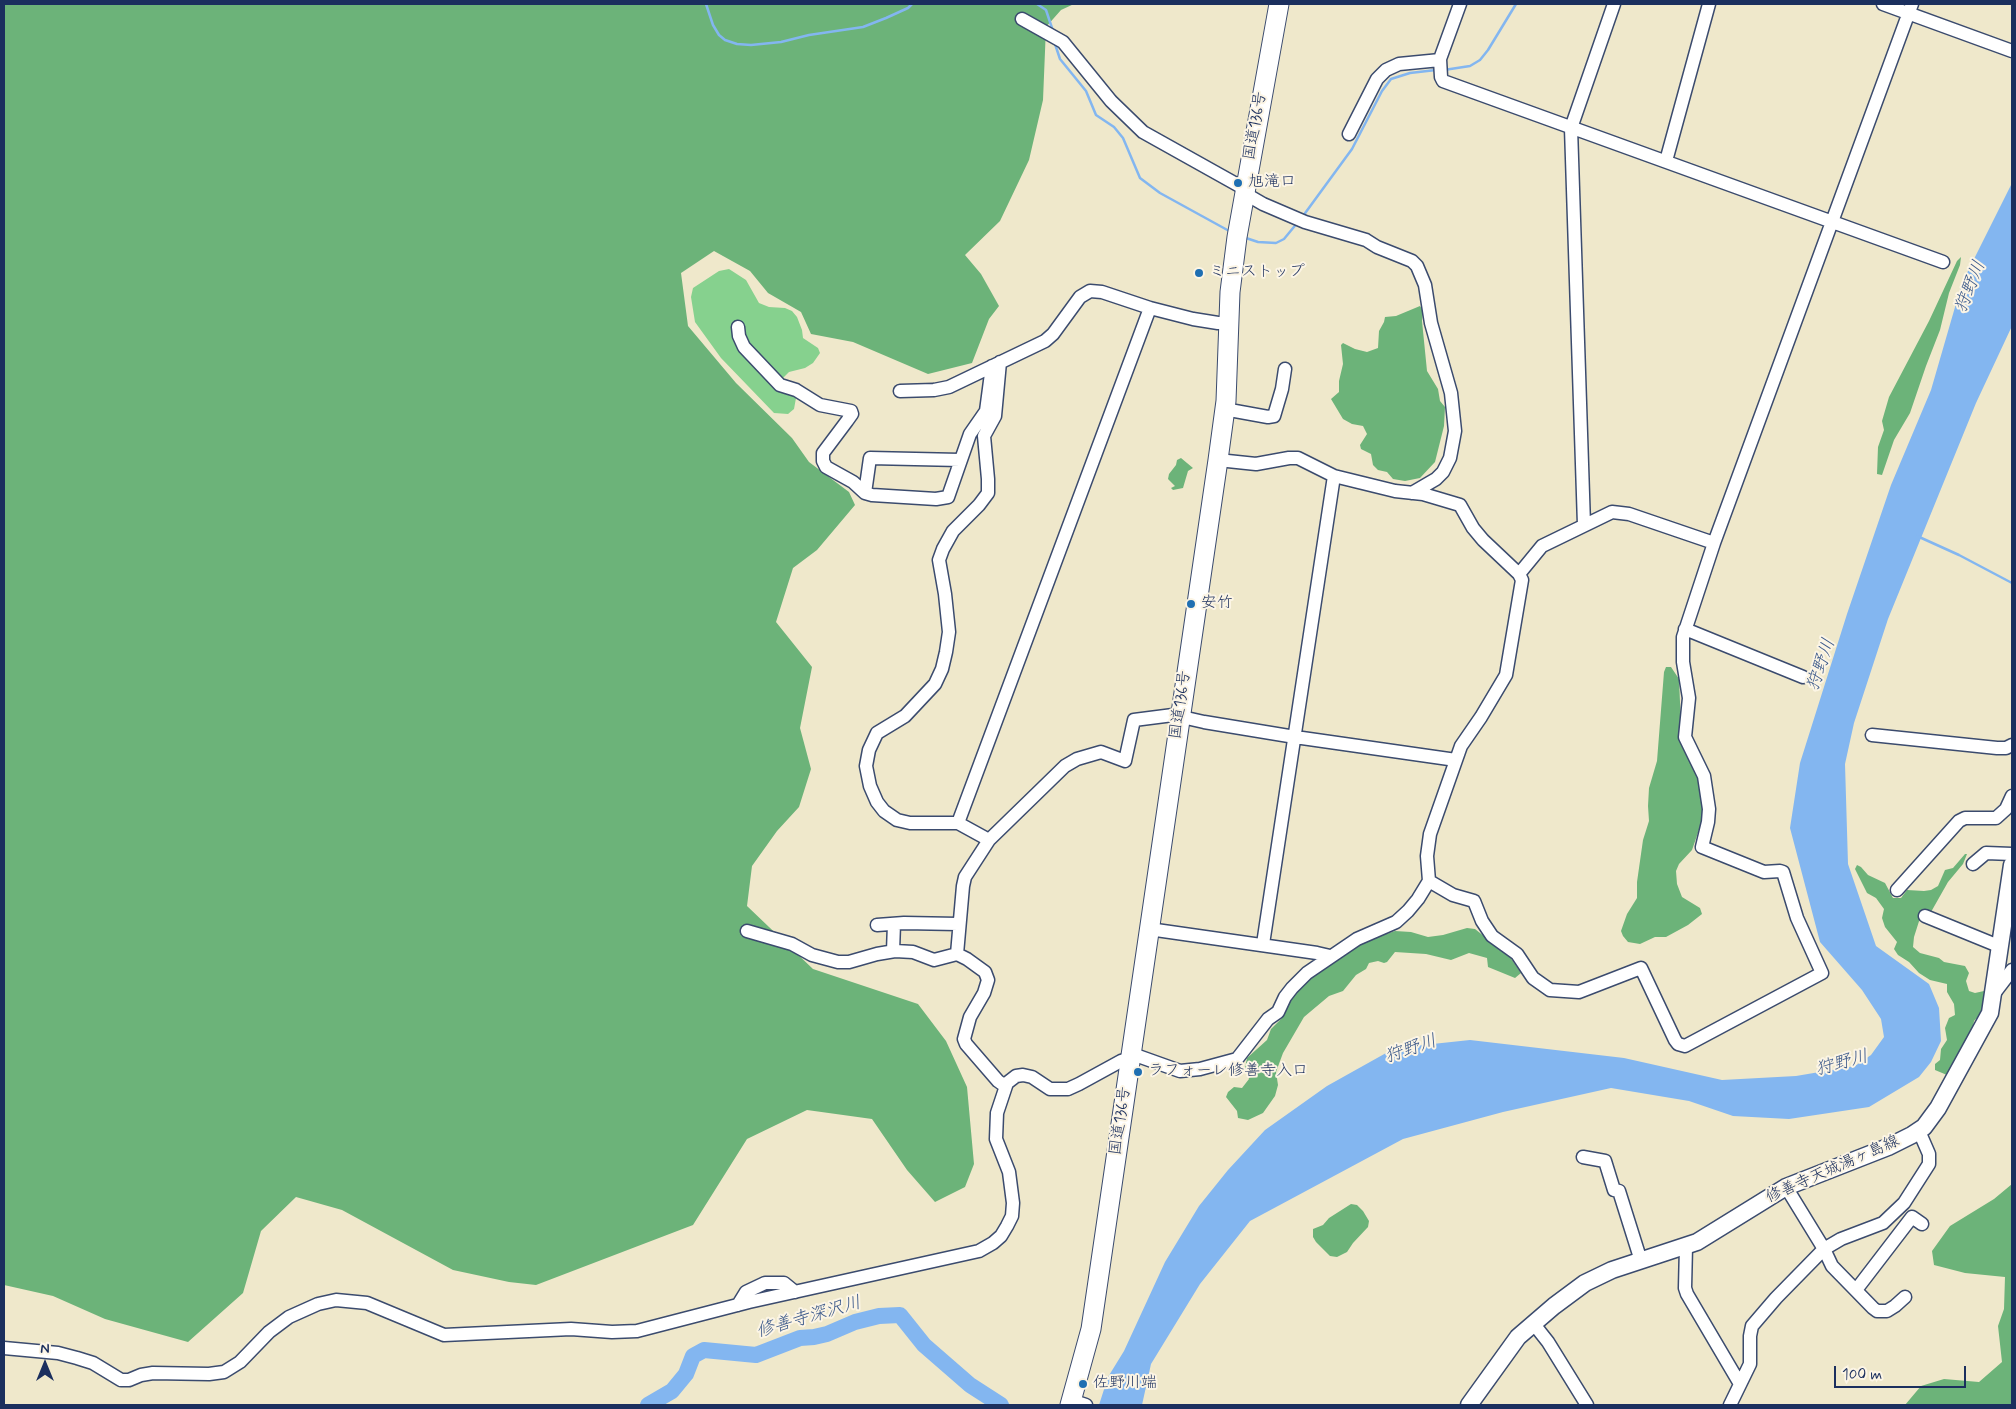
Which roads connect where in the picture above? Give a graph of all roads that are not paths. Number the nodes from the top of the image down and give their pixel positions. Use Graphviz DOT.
graph roads {
  1 [pos="1279,4"];
  2 [pos="1460,4"];
  3 [pos="1614,4"];
  4 [pos="1709,4"];
  5 [pos="1883,4"];
  6 [pos="1910,8"];
  7 [pos="1022,20"];
  8 [pos="2012,51"];
  9 [pos="1440,61"];
  10 [pos="1571,128"];
  11 [pos="1349,134"];
  12 [pos="1666,161"];
  13 [pos="1244,191"];
  14 [pos="1832,222"];
  15 [pos="1943,262"];
  16 [pos="1150,308"];
  17 [pos="1229,323"];
  18 [pos="738,327"];
  19 [pos="996,364"];
  20 [pos="1285,369"];
  21 [pos="900,391"];
  22 [pos="1224,409"];
  23 [pos="960,460"];
  24 [pos="1218,460"];
  25 [pos="1334,476"];
  26 [pos="865,493"];
  27 [pos="1412,493"];
  28 [pos="1584,525"];
  29 [pos="1714,543"];
  30 [pos="1519,574"];
  31 [pos="1685,629"];
  32 [pos="1803,677"];
  33 [pos="1179,717"];
  34 [pos="1872,735"];
  35 [pos="1295,737"];
  36 [pos="2012,745"];
  37 [pos="1456,760"];
  38 [pos="2012,796"];
  39 [pos="958,824"];
  40 [pos="989,840"];
  41 [pos="2012,854"];
  42 [pos="1973,864"];
  43 [pos="2012,864"];
  44 [pos="1429,882"];
  45 [pos="1896,890"];
  46 [pos="1925,916"];
  47 [pos="894,924"];
  48 [pos="958,924"];
  49 [pos="877,925"];
  50 [pos="1149,929"];
  51 [pos="747,931"];
  52 [pos="1263,944"];
  53 [pos="2001,947"];
  54 [pos="893,951"];
  55 [pos="957,954"];
  56 [pos="1330,956"];
  57 [pos="2012,970"];
  58 [pos="1993,995"];
  59 [pos="1131,1057"];
  60 [pos="1005,1086"];
  61 [pos="1919,1131"];
  62 [pos="1583,1157"];
  63 [pos="1786,1188"];
  64 [pos="1922,1224"];
  65 [pos="1686,1246"];
  66 [pos="1824,1249"];
  67 [pos="1641,1261"];
  68 [pos="1856,1290"];
  69 [pos="1905,1297"];
  70 [pos="1533,1322"];
  71 [pos="4,1348"];
  72 [pos="1740,1384"];
  73 [pos="1076,1403"];
  74 [pos="1469,1405"];
  75 [pos="1587,1405"];
  76 [pos="1730,1405"];
  1 -- 13 [label="highway, 国道136号"];
  2 -- 9 [label="street"];
  3 -- 10 [label="street"];
  4 -- 12 [label="street"];
  5 -- 6 [label="street"];
  6 -- 8 [label="street"];
  6 -- 14 [label="street"];
  7 -- 13 [label="street"];
  9 -- 10 [label="street"];
  9 -- 11 [label="street"];
  10 -- 12 [label="street"];
  10 -- 28 [label="street"];
  12 -- 14 [label="street"];
  13 -- 17 [label="highway, 国道136号"];
  13 -- 27 [label="street"];
  14 -- 15 [label="street"];
  14 -- 29 [label="street"];
  16 -- 17 [label="street"];
  16 -- 19 [label="street"];
  16 -- 39 [label="street"];
  17 -- 22 [label="highway, 国道136号"];
  18 -- 26 [label="street"];
  19 -- 21 [label="street"];
  19 -- 23 [label="street"];
  19 -- 39 [label="street"];
  20 -- 22 [label="street"];
  22 -- 24 [label="highway, 国道136号"];
  23 -- 26 [label="street"];
  23 -- 26 [label="street"];
  24 -- 25 [label="street"];
  24 -- 33 [label="highway, 国道136号"];
  25 -- 27 [label="street"];
  25 -- 35 [label="street"];
  27 -- 30 [label="street"];
  28 -- 29 [label="street"];
  28 -- 30 [label="street"];
  29 -- 31 [label="street"];
  30 -- 37 [label="street"];
  31 -- 32 [label="street"];
  31 -- 44 [label="street"];
  33 -- 35 [label="street"];
  33 -- 40 [label="street"];
  33 -- 50 [label="highway, 国道136号"];
  34 -- 36 [label="street"];
  35 -- 37 [label="street"];
  35 -- 52 [label="street"];
  37 -- 44 [label="street"];
  38 -- 45 [label="street"];
  39 -- 40 [label="street"];
  40 -- 48 [label="street"];
  41 -- 42 [label="street"];
  43 -- 53 [label="main road, 修善寺天城湯ヶ島線"];
  44 -- 56 [label="street"];
  46 -- 53 [label="street"];
  47 -- 48 [label="street"];
  47 -- 49 [label="street"];
  47 -- 54 [label="street"];
  48 -- 55 [label="street"];
  50 -- 52 [label="street"];
  50 -- 59 [label="highway, 国道136号"];
  51 -- 54 [label="street"];
  52 -- 56 [label="street"];
  53 -- 58 [label="main road, 修善寺天城湯ヶ島線"];
  54 -- 55 [label="street"];
  55 -- 60 [label="street"];
  56 -- 59 [label="street"];
  57 -- 58 [label="street"];
  58 -- 61 [label="main road, 修善寺天城湯ヶ島線"];
  59 -- 60 [label="street"];
  59 -- 73 [label="highway, 国道136号"];
  60 -- 71 [label="street"];
  61 -- 63 [label="main road, 修善寺天城湯ヶ島線"];
  61 -- 66 [label="street"];
  62 -- 67 [label="street"];
  63 -- 65 [label="main road, 修善寺天城湯ヶ島線"];
  63 -- 66 [label="street"];
  64 -- 68 [label="street"];
  65 -- 67 [label="main road, 修善寺天城湯ヶ島線"];
  65 -- 72 [label="street"];
  66 -- 68 [label="street"];
  66 -- 72 [label="street"];
  67 -- 70 [label="main road, 修善寺天城湯ヶ島線"];
  68 -- 69 [label="street"];
  70 -- 74 [label="main road, 修善寺天城湯ヶ島線"];
  70 -- 75 [label="street"];
  72 -- 76 [label="street"];
}
